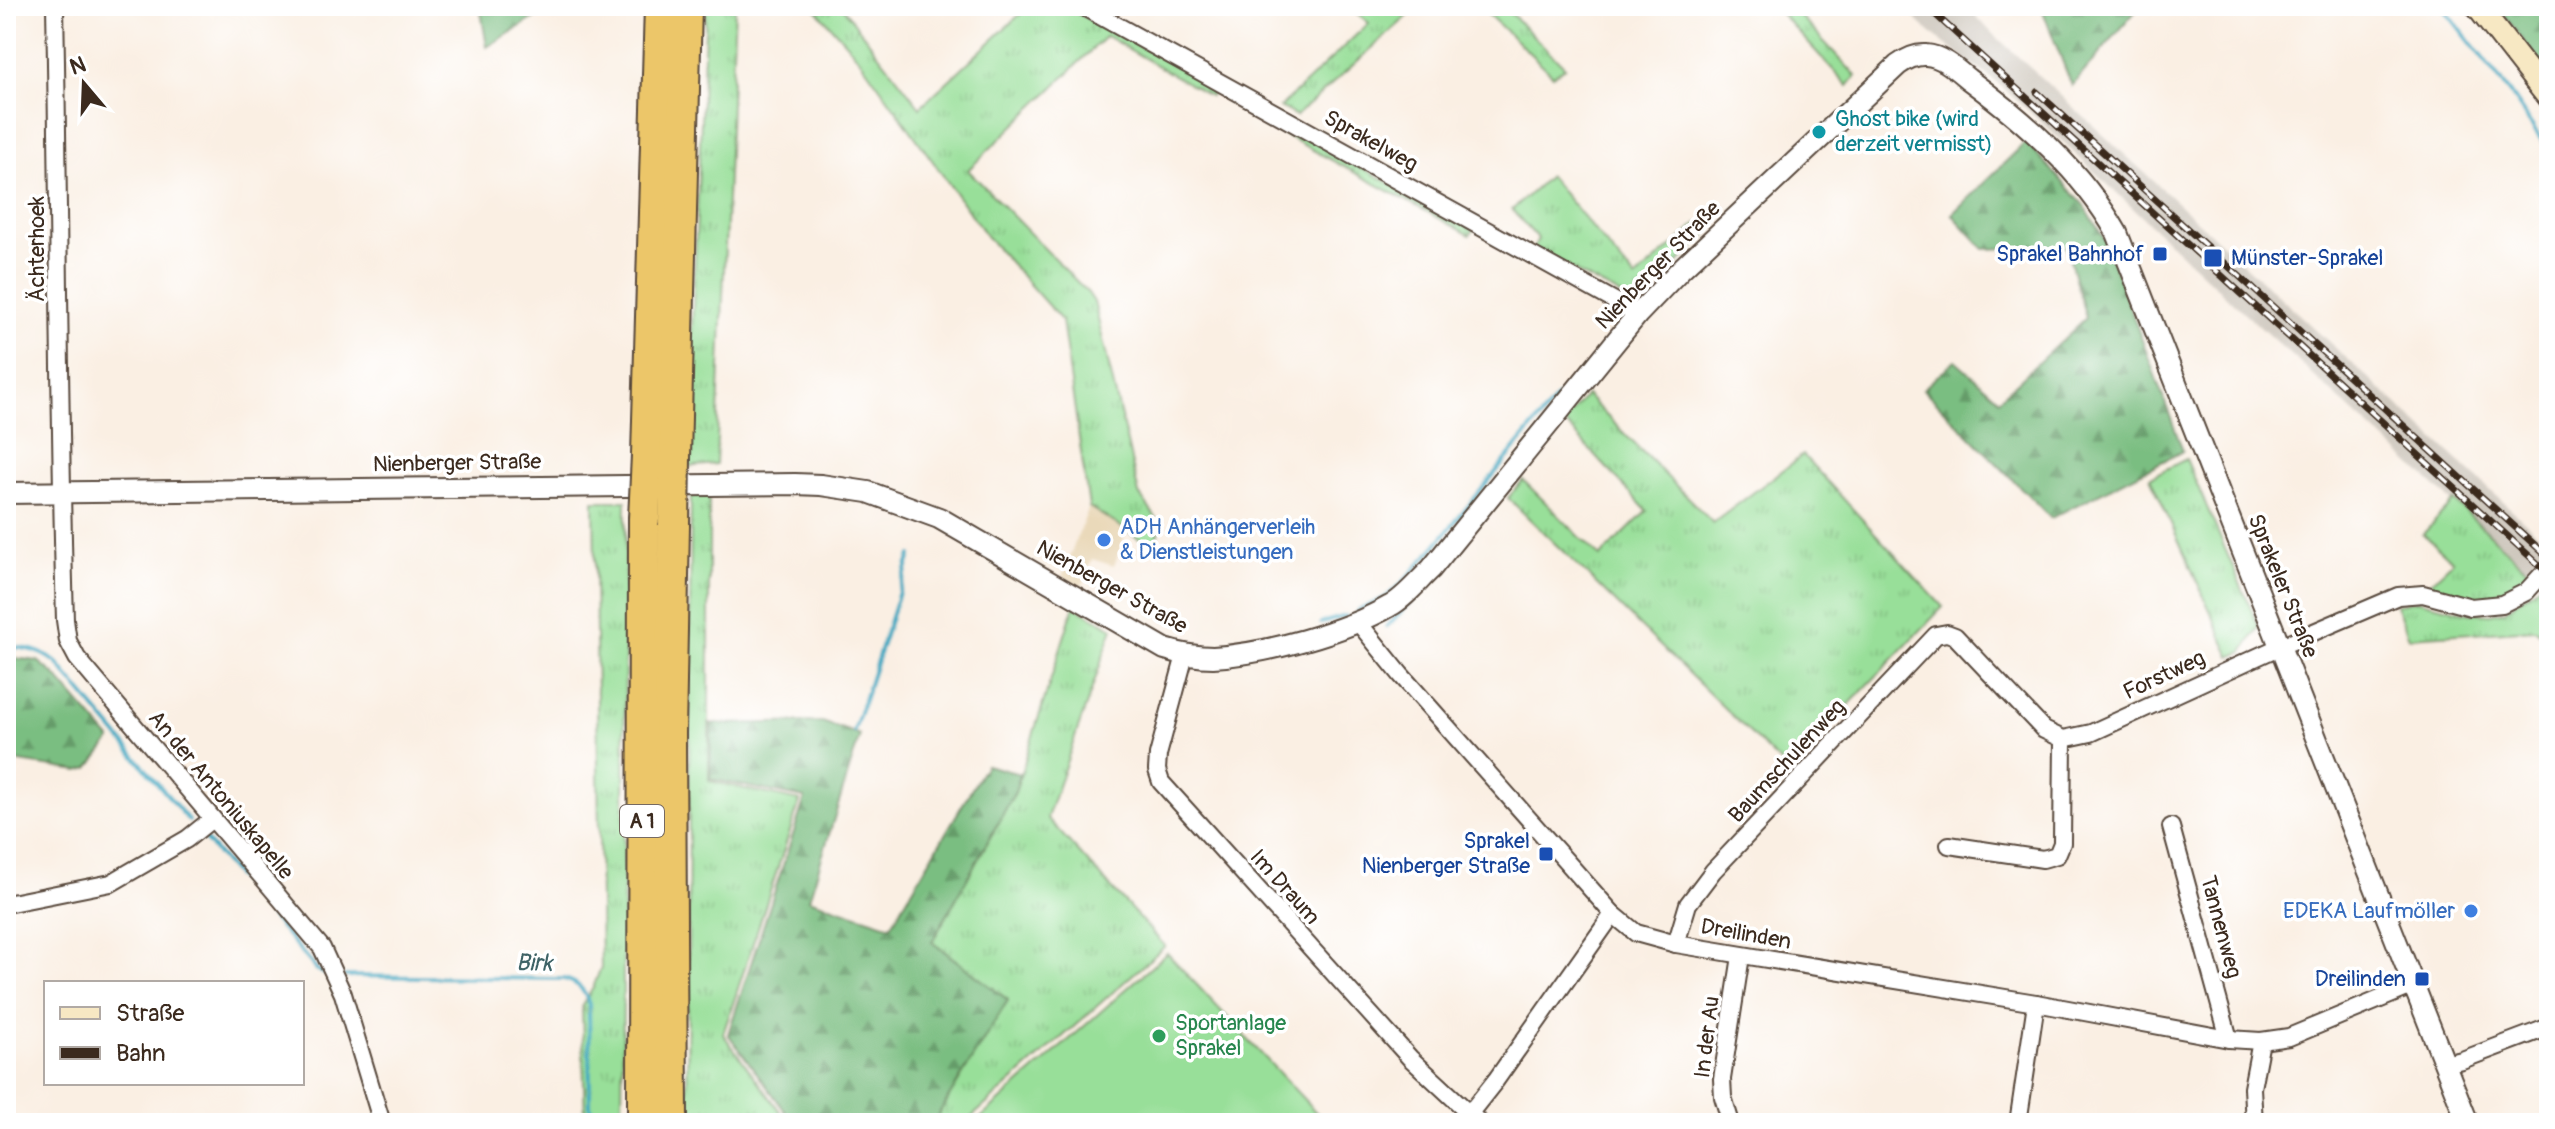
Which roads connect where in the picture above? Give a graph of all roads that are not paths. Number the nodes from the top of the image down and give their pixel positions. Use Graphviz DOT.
graph roads {
  1 [pos="55,6"];
  2 [pos="660,6"];
  3 [pos="686,6"];
  4 [pos="1082,6"];
  5 [pos="2477,6"];
  6 [pos="2549,98"];
  7 [pos="1998,100"];
  8 [pos="1638,314"];
  9 [pos="661,456"];
  10 [pos="61,492"];
  11 [pos="6,493"];
  12 [pos="2549,567"];
  13 [pos="1358,622"];
  14 [pos="2281,646"];
  15 [pos="1185,655"];
  16 [pos="2063,739"];
  17 [pos="209,822"];
  18 [pos="2171,827"];
  19 [pos="1949,845"];
  20 [pos="6,904"];
  21 [pos="1613,914"];
  22 [pos="1676,944"];
  23 [pos="1741,956"];
  24 [pos="2414,985"];
  25 [pos="2036,1003"];
  26 [pos="2549,1027"];
  27 [pos="2229,1039"];
  28 [pos="2261,1041"];
  29 [pos="2445,1064"];
  30 [pos="1471,1119"];
  31 [pos="382,1123"];
  32 [pos="643,1123"];
  33 [pos="672,1123"];
  34 [pos="1731,1123"];
  35 [pos="2018,1123"];
  36 [pos="2254,1123"];
  37 [pos="2468,1123"];
  1 -- 10 [label="street, Ächterhoek"];
  2 -- 9 [label="highway, A 1"];
  3 -- 9 [label="highway, A 1"];
  4 -- 8 [label="street, Sprakelweg"];
  5 -- 6 [label="main road"];
  7 -- 8 [label="street, Nienberger Straße"];
  7 -- 14 [label="street, Sprakeler Straße"];
  8 -- 13 [label="street, Nienberger Straße"];
  9 -- 32 [label="highway, A 1, bridge"];
  9 -- 33 [label="highway, A 1, bridge"];
  10 -- 11 [label="street, Nienberger Straße"];
  10 -- 15 [label="street, Nienberger Straße"];
  10 -- 17 [label="street, An der Antoniuskapelle"];
  12 -- 14 [label="street, Forstweg"];
  13 -- 15 [label="street, Nienberger Straße"];
  13 -- 21 [label="street, Dreilinden"];
  14 -- 16 [label="street, Forstweg"];
  14 -- 24 [label="street, Sprakeler Straße"];
  15 -- 30 [label="street, Im Draum"];
  16 -- 19 [label="street"];
  16 -- 22 [label="street, Baumschulenweg"];
  17 -- 20 [label="street"];
  17 -- 31 [label="street, An der Antoniuskapelle"];
  18 -- 27 [label="street, Tannenweg"];
  21 -- 22 [label="street, Dreilinden"];
  21 -- 30 [label="street, Im Draum"];
  22 -- 23 [label="street, Dreilinden"];
  23 -- 25 [label="street, Dreilinden"];
  23 -- 34 [label="street, In der Au"];
  24 -- 28 [label="street, Dreilinden"];
  24 -- 29 [label="street, Sprakeler Straße"];
  25 -- 27 [label="street, Dreilinden"];
  25 -- 35 [label="street"];
  26 -- 29 [label="street"];
  27 -- 28 [label="street, Dreilinden"];
  28 -- 36 [label="street"];
  29 -- 37 [label="street, Sprakeler Straße"];
}
